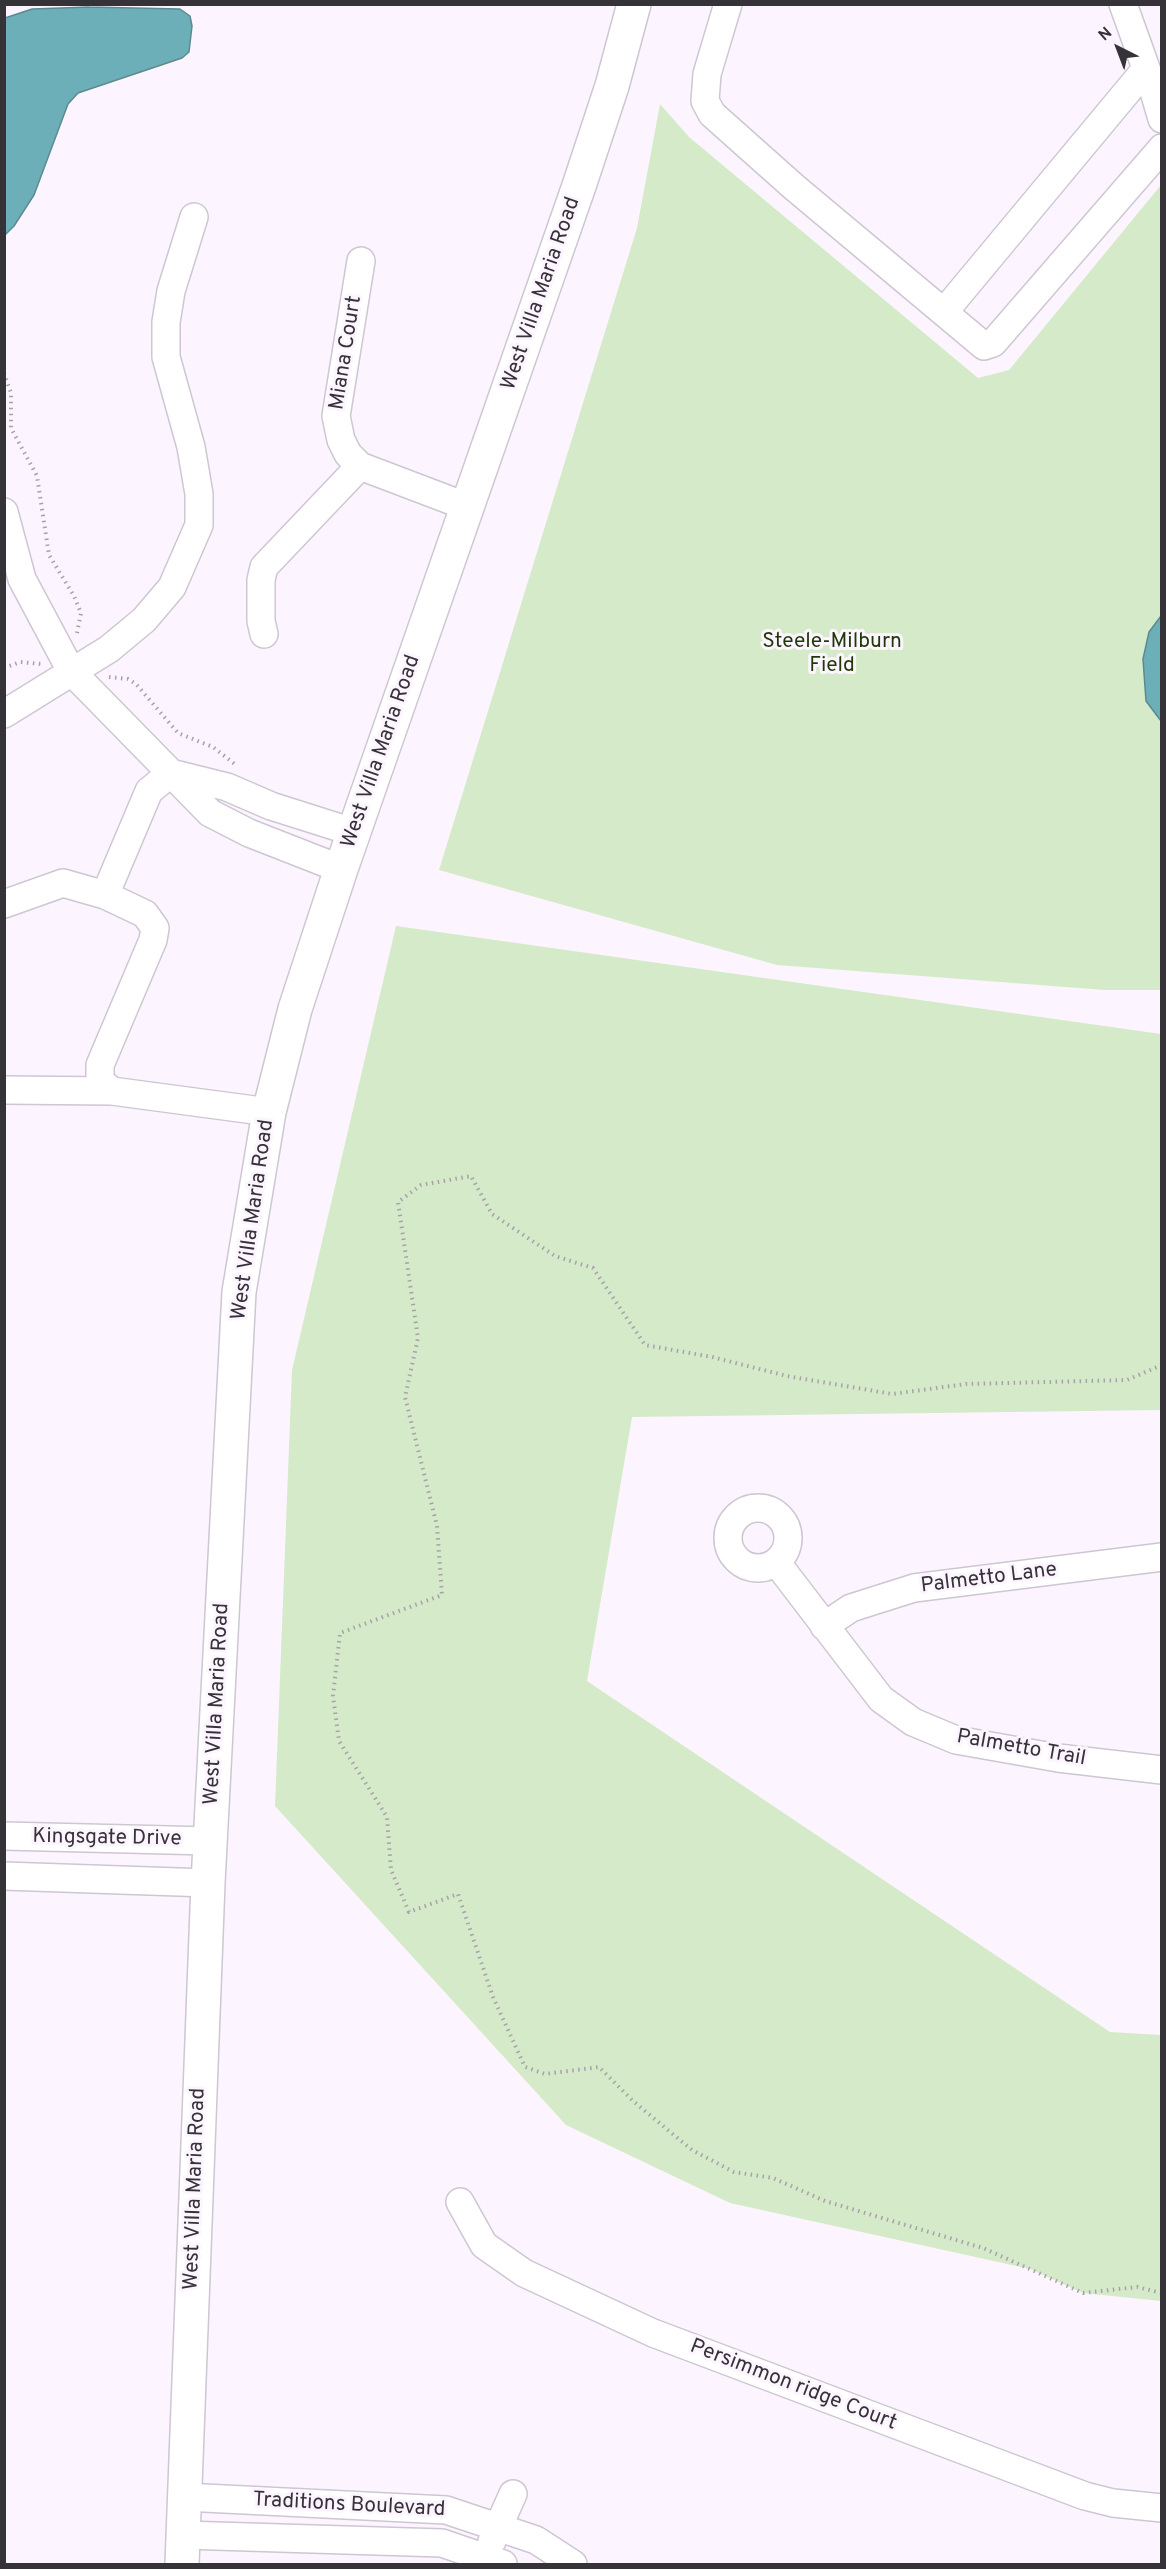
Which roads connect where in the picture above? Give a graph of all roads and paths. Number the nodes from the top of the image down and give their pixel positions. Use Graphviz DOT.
graph roads {
  1 [pos="634,4"];
  2 [pos="728,4"];
  3 [pos="1123,4"];
  4 [pos="1146,69"];
  5 [pos="1161,119"];
  6 [pos="1161,148"];
  7 [pos="194,217"];
  8 [pos="362,261"];
  9 [pos="944,312"];
  10 [pos="4,373"];
  11 [pos="360,466"];
  12 [pos="468,507"];
  13 [pos="4,512"];
  14 [pos="264,634"];
  15 [pos="80,665"];
  16 [pos="4,714"];
  17 [pos="240,768"];
  18 [pos="171,773"];
  19 [pos="353,832"];
  20 [pos="341,869"];
  21 [pos="105,895"];
  22 [pos="4,904"];
  23 [pos="4,1090"];
  24 [pos="112,1091"];
  25 [pos="269,1112"];
  26 [pos="1161,1365"];
  27 [pos="1161,1557"];
  28 [pos="777,1563"];
  29 [pos="824,1626"];
  30 [pos="1161,1770"];
  31 [pos="4,1836"];
  32 [pos="210,1841"];
  33 [pos="4,1876"];
  34 [pos="208,1883"];
  35 [pos="459,2202"];
  36 [pos="1161,2293"];
  37 [pos="513,2494"];
  38 [pos="184,2497"];
  39 [pos="1161,2508"];
  40 [pos="498,2527"];
  41 [pos="182,2550"];
  42 [pos="490,2562"];
  43 [pos="573,2565"];
  1 -- 12 [label="main road, West Villa Maria Road"];
  2 -- 9 [label="street"];
  3 -- 4 [label="street"];
  4 -- 5 [label="street"];
  4 -- 9 [label="street"];
  6 -- 9 [label="street"];
  7 -- 15 [label="street"];
  8 -- 11 [label="street, Miana Court"];
  10 -- 15 [label="path"];
  11 -- 12 [label="street"];
  11 -- 14 [label="street"];
  12 -- 19 [label="main road, West Villa Maria Road"];
  13 -- 15 [label="street"];
  15 -- 16 [label="street"];
  15 -- 17 [label="path"];
  15 -- 18 [label="street"];
  18 -- 19 [label="street"];
  18 -- 20 [label="street"];
  18 -- 21 [label="street"];
  19 -- 20 [label="main road, West Villa Maria Road"];
  20 -- 25 [label="main road, West Villa Maria Road"];
  21 -- 22 [label="street"];
  21 -- 24 [label="street"];
  23 -- 24 [label="street"];
  24 -- 25 [label="street"];
  25 -- 32 [label="main road, West Villa Maria Road"];
  26 -- 36 [label="path"];
  27 -- 29 [label="street, Palmetto Lane"];
  28 -- 29 [label="street, Palmetto Trail"];
  29 -- 30 [label="street, Palmetto Trail"];
  31 -- 32 [label="street, Kingsgate Drive"];
  32 -- 34 [label="main road, West Villa Maria Road"];
  33 -- 34 [label="street, Kingsgate Drive"];
  34 -- 38 [label="main road, West Villa Maria Road"];
  35 -- 39 [label="street, Persimmon ridge Court"];
  37 -- 40 [label="street"];
  38 -- 40 [label="street, Traditions Boulevard"];
  38 -- 41 [label="main road, West Villa Maria Road"];
  40 -- 42 [label="street"];
  40 -- 43 [label="street, Traditions Boulevard"];
  41 -- 42 [label="street, Traditions Boulevard"];
}
